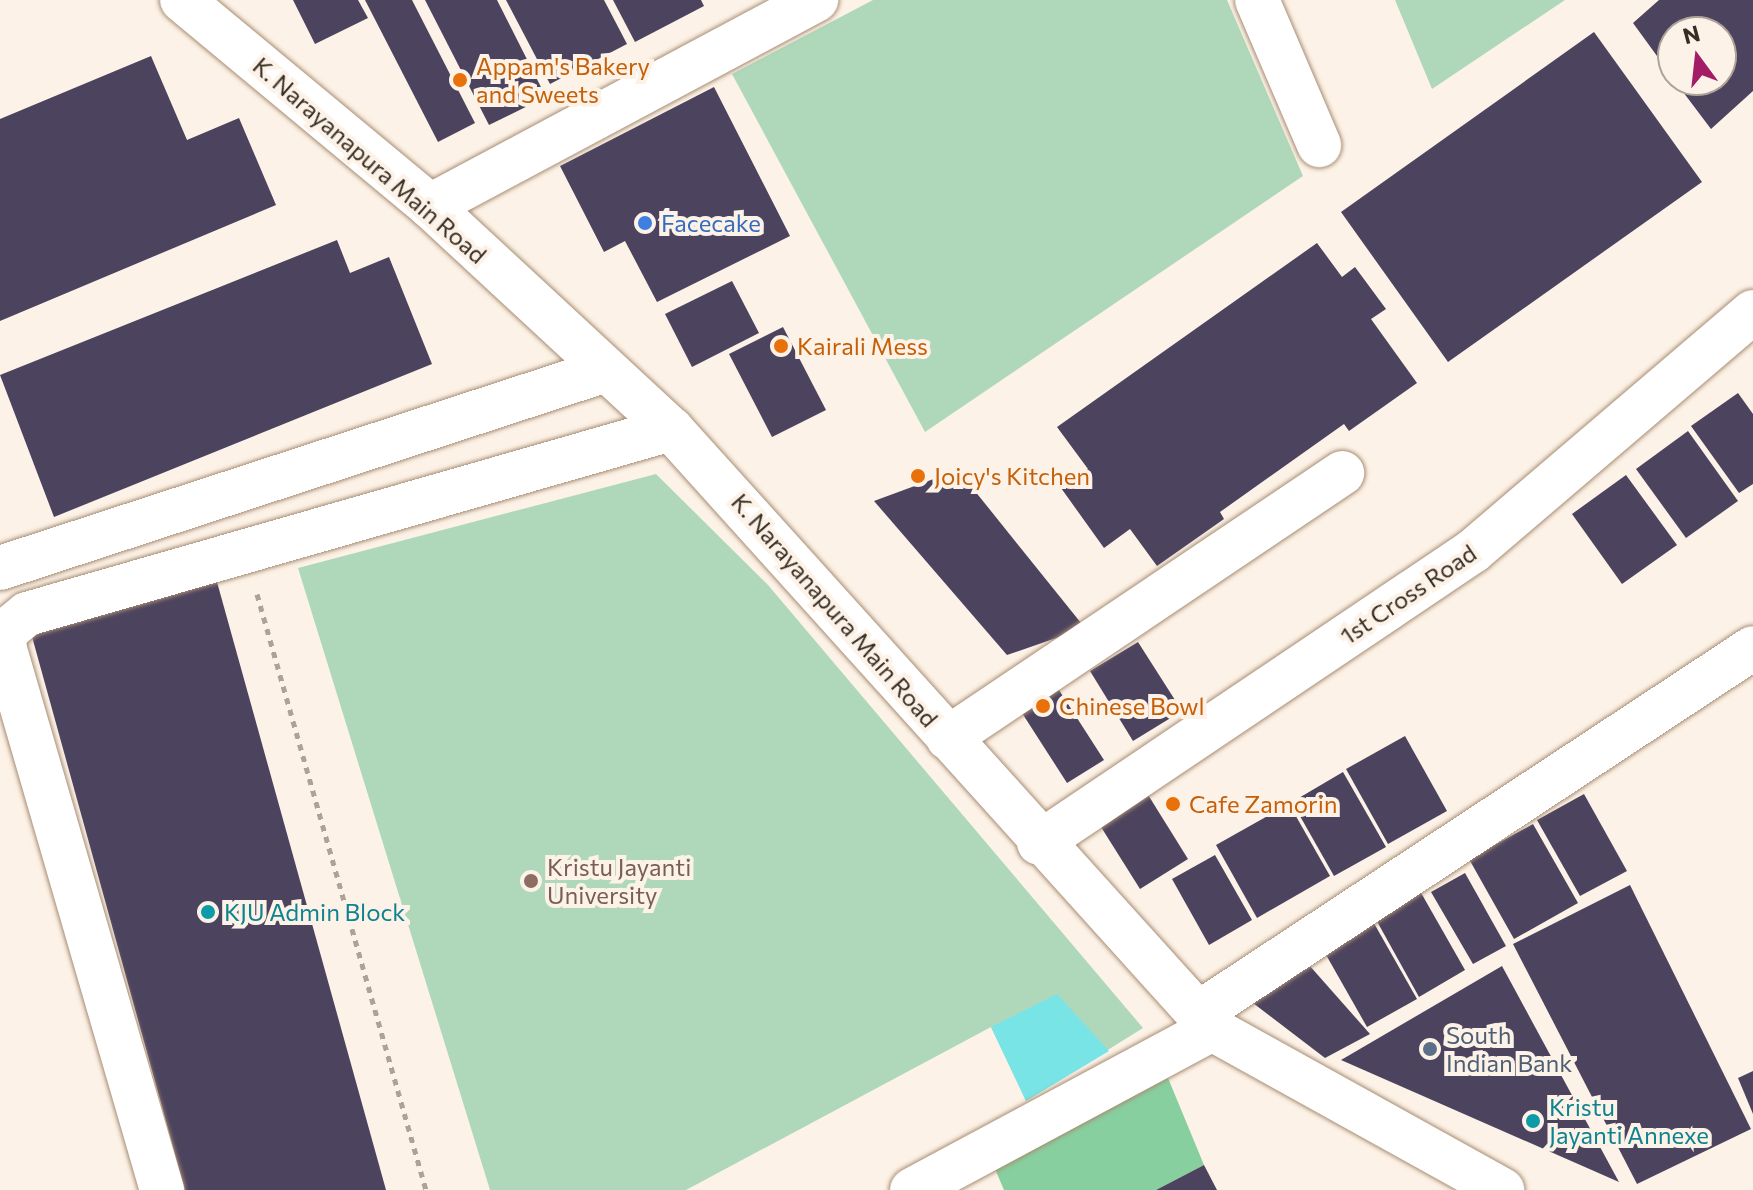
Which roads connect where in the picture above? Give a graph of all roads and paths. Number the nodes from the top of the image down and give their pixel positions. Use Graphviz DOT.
graph roads {
  1 [pos="182,0"];
  2 [pos="816,0"];
  3 [pos="1257,0"];
  4 [pos="1319,145"];
  5 [pos="430,206"];
  6 [pos="1753,312"];
  7 [pos="603,371"];
  8 [pos="671,429"];
  9 [pos="1342,473"];
  10 [pos="245,551"];
  11 [pos="0,568"];
  12 [pos="1753,648"];
  13 [pos="948,738"];
  14 [pos="1039,843"];
  15 [pos="1206,1021"];
  16 [pos="162,1190"];
  17 [pos="426,1190"];
  18 [pos="912,1190"];
  19 [pos="1502,1190"];
  1 -- 5 [label="street, K. Narayanapura Main Road"];
  2 -- 5 [label="street"];
  3 -- 4 [label="street"];
  5 -- 7 [label="street, K. Narayanapura Main Road"];
  6 -- 14 [label="street, 1st Cross Road"];
  7 -- 8 [label="street, K. Narayanapura Main Road"];
  7 -- 11 [label="street"];
  8 -- 10 [label="street"];
  8 -- 13 [label="street, K. Narayanapura Main Road"];
  9 -- 13 [label="street"];
  10 -- 16 [label="street"];
  10 -- 17 [label="path"];
  12 -- 15 [label="street"];
  13 -- 14 [label="street, K. Narayanapura Main Road"];
  14 -- 15 [label="street, K. Narayanapura Main Road"];
  15 -- 18 [label="street"];
  15 -- 19 [label="street, K. Narayanapura Main Road"];
}
